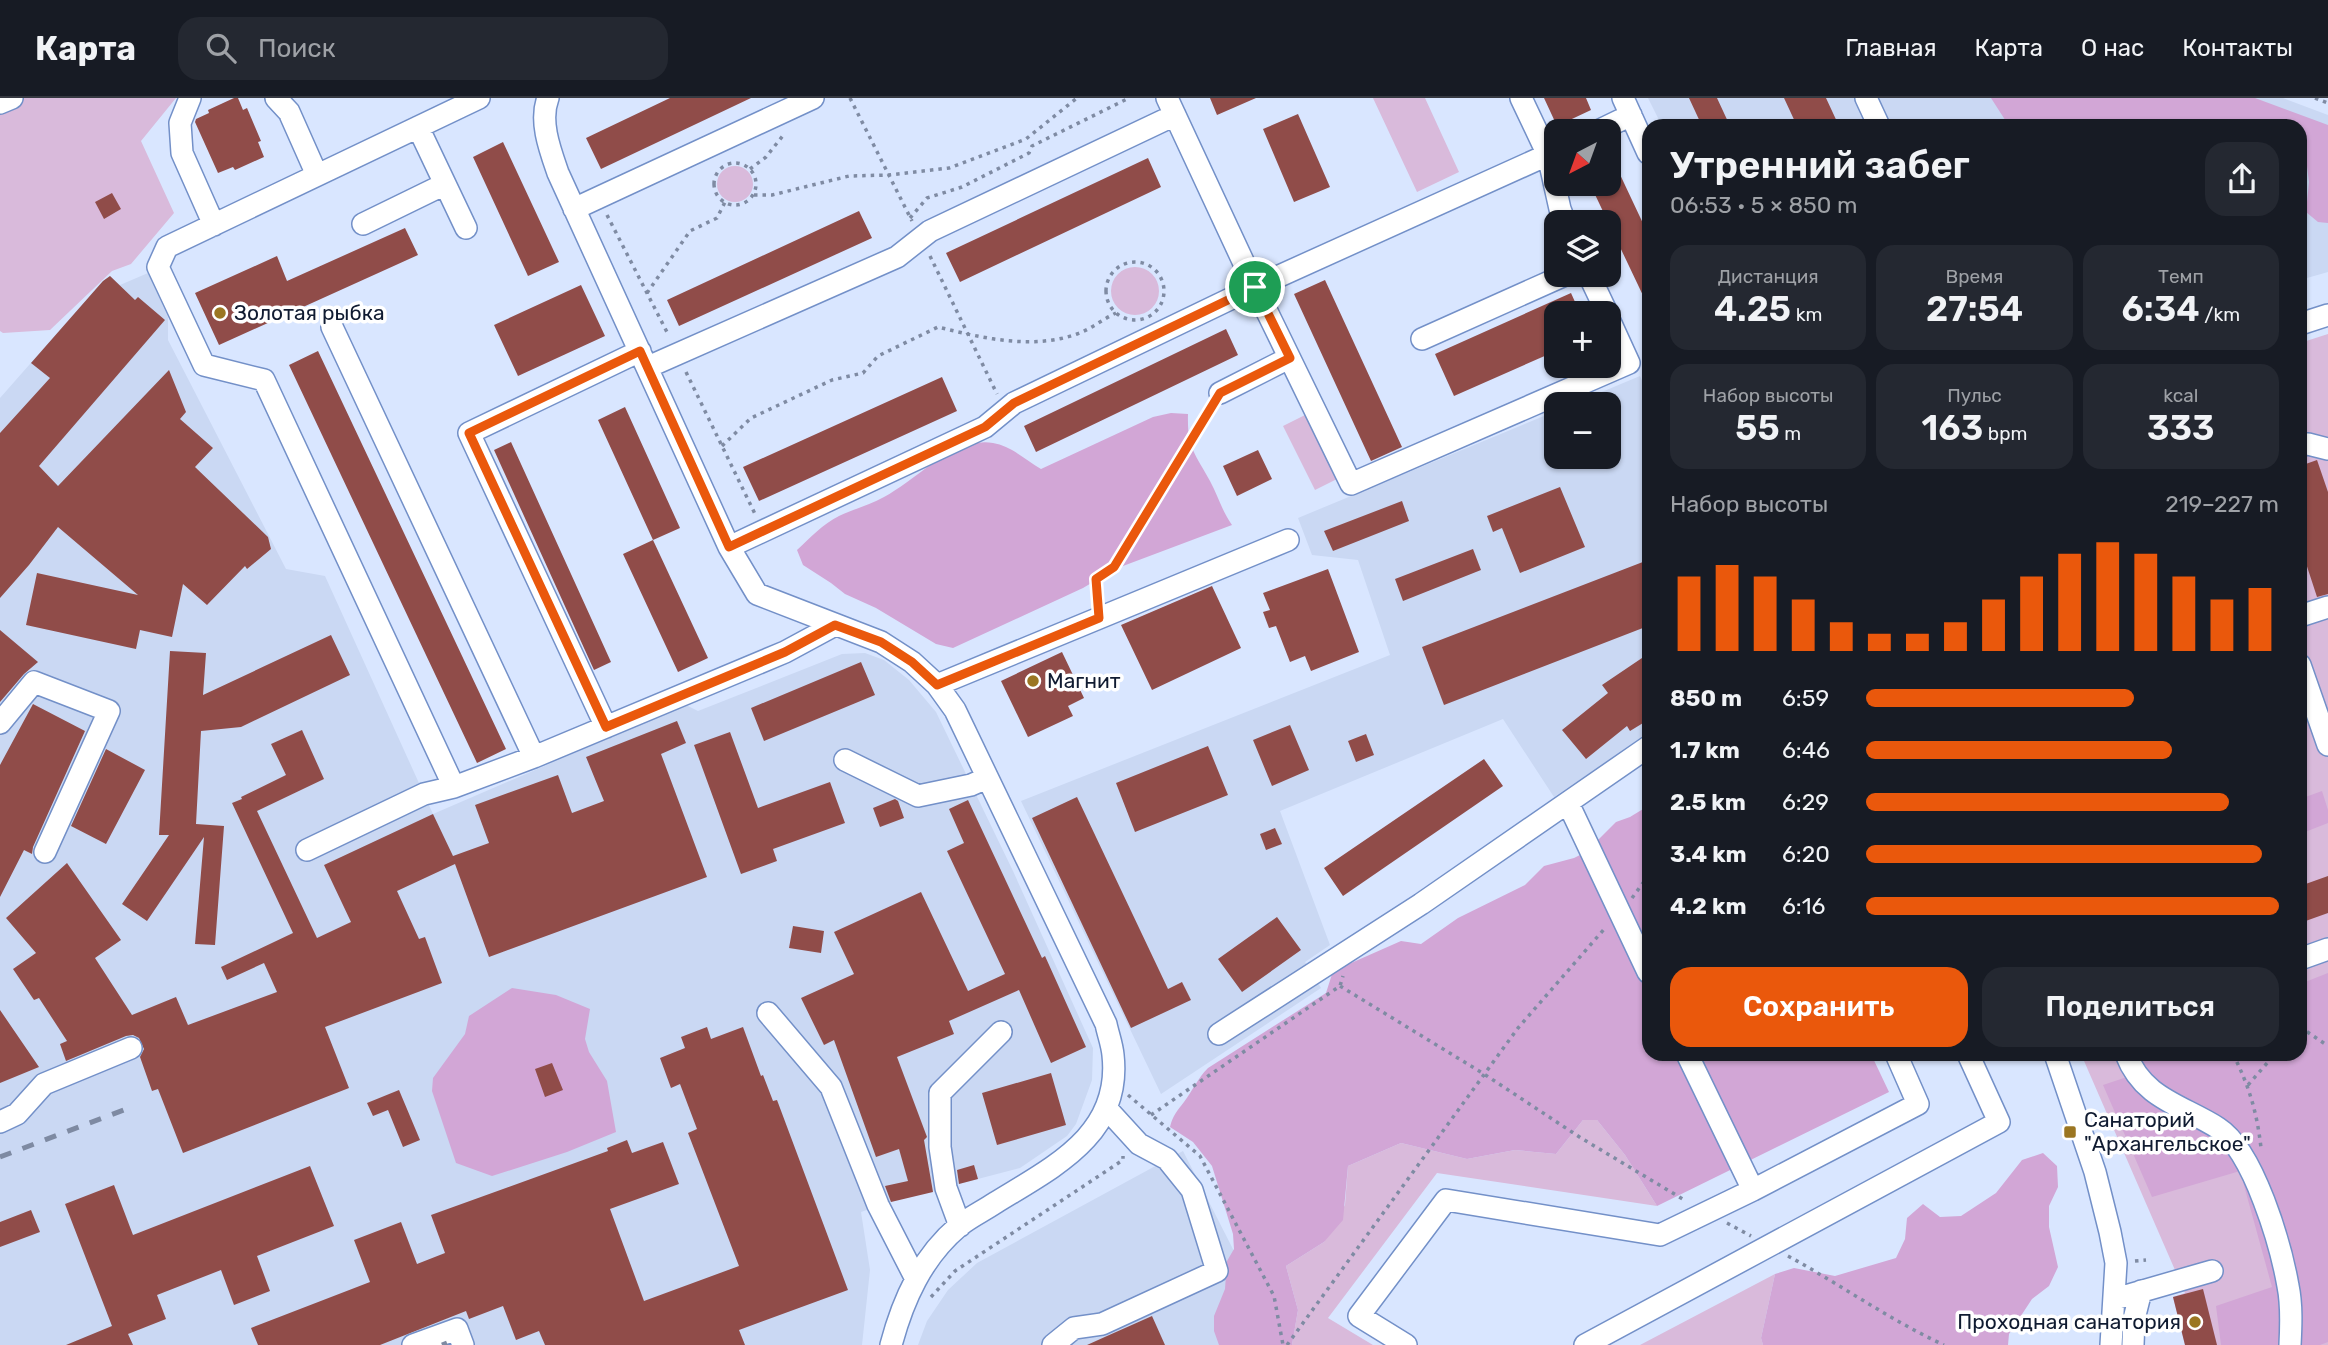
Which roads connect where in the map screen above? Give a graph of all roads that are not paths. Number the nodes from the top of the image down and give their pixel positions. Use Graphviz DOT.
graph roads {
  1 [pos="12,98"];
  2 [pos="190,98"];
  3 [pos="276,98"];
  4 [pos="479,98"];
  5 [pos="813,98"];
  6 [pos="1521,98"];
  7 [pos="1866,98"];
  8 [pos="543,100"];
  9 [pos="0,103"];
  10 [pos="1171,107"];
  11 [pos="1627,107"];
  12 [pos="1612,119"];
  13 [pos="1876,119"];
  14 [pos="418,127"];
  15 [pos="1544,139"];
  16 [pos="1642,140"];
  17 [pos="1544,157"];
  18 [pos="317,176"];
  19 [pos="445,184"];
  20 [pos="574,209"];
  21 [pos="363,224"];
  22 [pos="214,225"];
  23 [pos="466,228"];
  24 [pos="1544,284"];
  25 [pos="1255,287"];
  26 [pos="2328,315"];
  27 [pos="2307,322"];
  28 [pos="332,327"];
  29 [pos="1422,339"];
  30 [pos="1621,346"];
  31 [pos="1290,358"];
  32 [pos="644,359"];
  33 [pos="1621,366"];
  34 [pos="1595,378"];
  35 [pos="1220,393"];
  36 [pos="2307,444"];
  37 [pos="2328,449"];
  38 [pos="1288,540"];
  39 [pos="729,547"];
  40 [pos="2328,607"];
  41 [pos="2307,614"];
  42 [pos="835,625"];
  43 [pos="937,685"];
  44 [pos="2307,685"];
  45 [pos="0,723"];
  46 [pos="606,727"];
  47 [pos="2328,745"];
  48 [pos="1642,751"];
  49 [pos="534,757"];
  50 [pos="845,760"];
  51 [pos="987,778"];
  52 [pos="454,787"];
  53 [pos="1568,803"];
  54 [pos="307,849"];
  55 [pos="45,852"];
  56 [pos="2328,949"];
  57 [pos="2307,956"];
  58 [pos="1642,959"];
  59 [pos="768,1013"];
  60 [pos="1001,1032"];
  61 [pos="1219,1034"];
  62 [pos="131,1048"];
  63 [pos="1690,1061"];
  64 [pos="1899,1061"];
  65 [pos="1971,1061"];
  66 [pos="2057,1061"];
  67 [pos="2129,1061"];
  68 [pos="1114,1116"];
  69 [pos="0,1122"];
  70 [pos="1753,1191"];
  71 [pos="960,1226"];
  72 [pos="2212,1271"];
  73 [pos="916,1279"];
  74 [pos="2141,1291"];
  75 [pos="2115,1299"];
  76 [pos="413,1345"];
  77 [pos="463,1345"];
  78 [pos="891,1345"];
  79 [pos="1053,1345"];
  80 [pos="1406,1345"];
  81 [pos="1586,1345"];
  82 [pos="2111,1345"];
  83 [pos="2133,1345"];
  84 [pos="2290,1345"];
  1 -- 9 [label="street"];
  2 -- 22 [label="street"];
  3 -- 18 [label="street"];
  4 -- 14 [label="street"];
  5 -- 20 [label="street"];
  6 -- 15 [label="street"];
  7 -- 13 [label="street"];
  8 -- 20 [label="street"];
  10 -- 25 [label="street"];
  10 -- 32 [label="street"];
  11 -- 12 [label="street"];
  11 -- 16 [label="street"];
  14 -- 18 [label="street"];
  14 -- 19 [label="street"];
  17 -- 25 [label="street"];
  18 -- 22 [label="street"];
  19 -- 21 [label="street"];
  19 -- 23 [label="street"];
  20 -- 32 [label="street"];
  22 -- 52 [label="street"];
  24 -- 29 [label="street"];
  25 -- 31 [label="street"];
  25 -- 39 [label="street"];
  26 -- 27 [label="street"];
  28 -- 49 [label="street"];
  30 -- 33 [label="street"];
  31 -- 34 [label="street"];
  31 -- 35 [label="street"];
  32 -- 39 [label="street"];
  32 -- 46 [label="street"];
  36 -- 37 [label="street"];
  38 -- 43 [label="street"];
  39 -- 42 [label="street"];
  40 -- 41 [label="street"];
  42 -- 43 [label="street"];
  42 -- 46 [label="street"];
  43 -- 51 [label="street"];
  44 -- 47 [label="street"];
  45 -- 55 [label="street"];
  46 -- 49 [label="street"];
  48 -- 53 [label="street"];
  49 -- 52 [label="street"];
  50 -- 51 [label="street"];
  51 -- 68 [label="street"];
  52 -- 54 [label="street"];
  53 -- 58 [label="street"];
  53 -- 61 [label="street"];
  56 -- 57 [label="street"];
  59 -- 73 [label="street"];
  60 -- 71 [label="street"];
  62 -- 69 [label="street"];
  63 -- 70 [label="street"];
  64 -- 70 [label="street"];
  65 -- 81 [label="street"];
  66 -- 75 [label="street"];
  67 -- 84 [label="street"];
  68 -- 71 [label="street"];
  68 -- 79 [label="street"];
  70 -- 80 [label="street"];
  71 -- 73 [label="street"];
  72 -- 74 [label="street"];
  73 -- 78 [label="street"];
  74 -- 75 [label="street"];
  74 -- 83 [label="street"];
  75 -- 82 [label="street"];
  76 -- 77 [label="street"];
}
